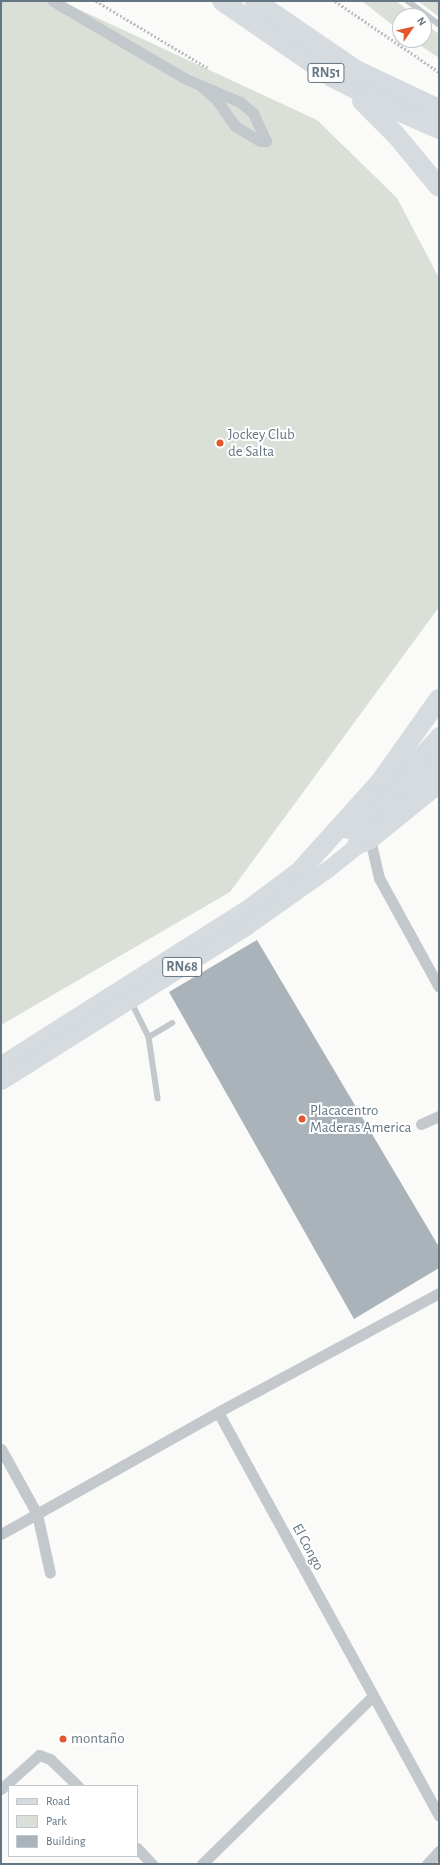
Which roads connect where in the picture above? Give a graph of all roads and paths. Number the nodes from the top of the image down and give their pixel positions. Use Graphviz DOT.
graph roads {
  1 [pos="53,1"];
  2 [pos="96,1"];
  3 [pos="222,1"];
  4 [pos="255,1"];
  5 [pos="334,1"];
  6 [pos="408,1"];
  7 [pos="439,24"];
  8 [pos="208,68"];
  9 [pos="439,72"];
  10 [pos="332,77"];
  11 [pos="202,87"];
  12 [pos="439,109"];
  13 [pos="439,129"];
  14 [pos="439,187"];
  15 [pos="439,699"];
  16 [pos="439,735"];
  17 [pos="439,758"];
  18 [pos="439,783"];
  19 [pos="364,842"];
  20 [pos="301,870"];
  21 [pos="439,987"];
  22 [pos="130,999"];
  23 [pos="172,1023"];
  24 [pos="148,1037"];
  25 [pos="1,1064"];
  26 [pos="1,1081"];
  27 [pos="158,1098"];
  28 [pos="439,1116"];
  29 [pos="421,1124"];
  30 [pos="439,1293"];
  31 [pos="218,1412"];
  32 [pos="1,1449"];
  33 [pos="37,1514"];
  34 [pos="1,1534"];
  35 [pos="50,1573"];
  36 [pos="372,1696"];
  37 [pos="3,1784"];
  38 [pos="77,1785"];
  39 [pos="439,1815"];
  40 [pos="138,1849"];
  41 [pos="152,1864"];
  42 [pos="202,1864"];
  1 -- 11 [label="street"];
  2 -- 8 [label="path"];
  3 -- 10 [label="highway, RN51"];
  4 -- 12 [label="highway, RN51"];
  5 -- 9 [label="path"];
  6 -- 7 [label="lane"];
  10 -- 13 [label="highway, RN51"];
  10 -- 14 [label="highway"];
  11 -- 11 [label="street"];
  15 -- 20 [label="highway, RN68"];
  16 -- 20 [label="main road, RN68"];
  17 -- 19 [label="main road, RN68"];
  18 -- 19 [label="highway, RN68"];
  19 -- 21 [label="street"];
  19 -- 22 [label="main road, RN68"];
  20 -- 25 [label="main road, RN68"];
  22 -- 24 [label="lane"];
  22 -- 26 [label="main road, RN68"];
  23 -- 24 [label="lane"];
  24 -- 27 [label="lane"];
  28 -- 29 [label="street"];
  30 -- 31 [label="street"];
  31 -- 33 [label="street"];
  31 -- 36 [label="street, El Congo"];
  32 -- 33 [label="street"];
  33 -- 34 [label="street"];
  33 -- 35 [label="street"];
  36 -- 39 [label="street, El Congo"];
  36 -- 42 [label="street"];
  37 -- 38 [label="street"];
  40 -- 41 [label="street"];
}
